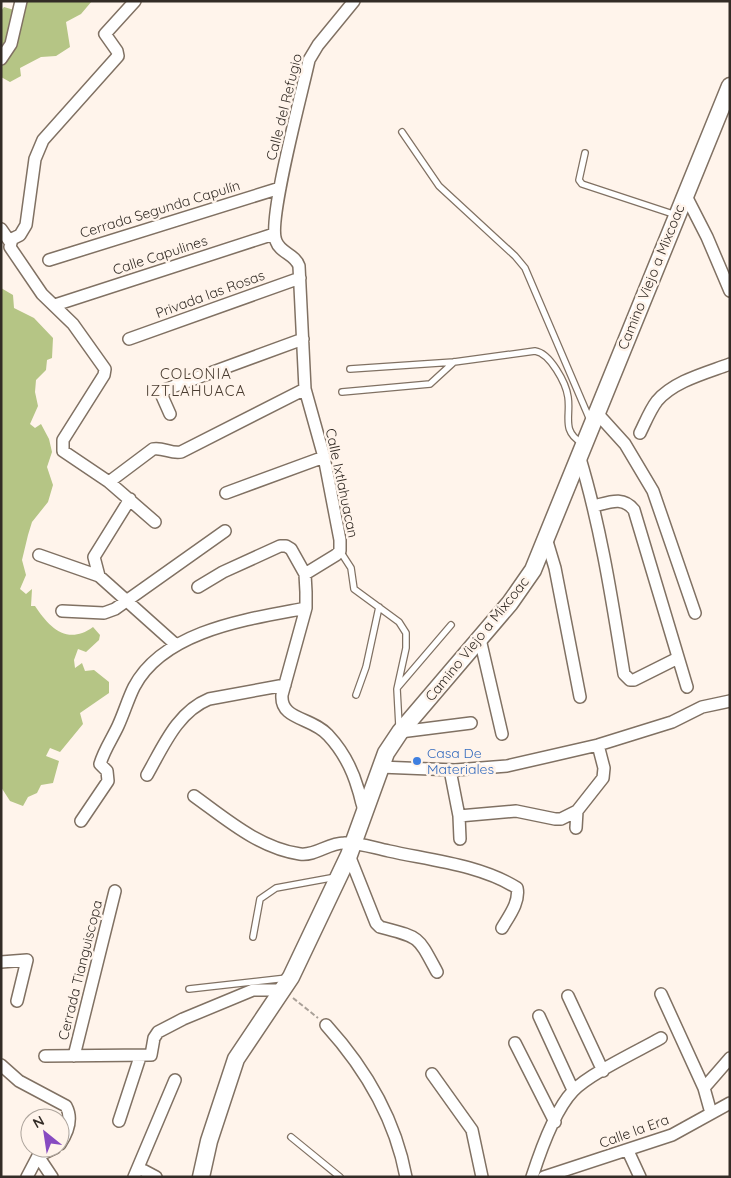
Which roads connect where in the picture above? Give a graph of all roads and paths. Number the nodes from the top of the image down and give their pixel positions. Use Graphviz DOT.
graph roads {
  1 [pos="21,1"];
  2 [pos="135,1"];
  3 [pos="354,1"];
  4 [pos="1,59"];
  5 [pos="730,86"];
  6 [pos="402,132"];
  7 [pos="585,153"];
  8 [pos="280,188"];
  9 [pos="685,194"];
  10 [pos="676,215"];
  11 [pos="1,229"];
  12 [pos="274,234"];
  13 [pos="10,242"];
  14 [pos="49,260"];
  15 [pos="300,278"];
  16 [pos="730,291"];
  17 [pos="54,305"];
  18 [pos="129,339"];
  19 [pos="303,339"];
  20 [pos="454,362"];
  21 [pos="730,364"];
  22 [pos="350,369"];
  23 [pos="306,389"];
  24 [pos="342,392"];
  25 [pos="170,414"];
  26 [pos="594,418"];
  27 [pos="640,433"];
  28 [pos="581,450"];
  29 [pos="324,457"];
  30 [pos="109,482"];
  31 [pos="226,493"];
  32 [pos="130,499"];
  33 [pos="594,506"];
  34 [pos="155,522"];
  35 [pos="225,531"];
  36 [pos="546,538"];
  37 [pos="340,551"];
  38 [pos="39,555"];
  39 [pos="305,574"];
  40 [pos="99,576"];
  41 [pos="198,587"];
  42 [pos="126,602"];
  43 [pos="379,607"];
  44 [pos="306,608"];
  45 [pos="62,611"];
  46 [pos="695,613"];
  47 [pos="451,625"];
  48 [pos="480,640"];
  49 [pos="175,644"];
  50 [pos="678,658"];
  51 [pos="286,685"];
  52 [pos="687,687"];
  53 [pos="397,689"];
  54 [pos="356,695"];
  55 [pos="580,697"];
  56 [pos="730,701"];
  57 [pos="471,723"];
  58 [pos="400,732"];
  59 [pos="502,734"];
  60 [pos="598,745"];
  61 [pos="380,767"];
  62 [pos="450,770"];
  63 [pos="147,776"];
  64 [pos="194,796"];
  65 [pos="365,811"];
  66 [pos="577,811"];
  67 [pos="459,816"];
  68 [pos="81,820"];
  69 [pos="576,828"];
  70 [pos="460,839"];
  71 [pos="352,849"];
  72 [pos="340,876"];
  73 [pos="114,891"];
  74 [pos="502,928"];
  75 [pos="253,937"];
  76 [pos="1,962"];
  77 [pos="437,972"];
  78 [pos="287,983"];
  79 [pos="189,988"];
  80 [pos="661,994"];
  81 [pos="568,996"];
  82 [pos="18,1001"];
  83 [pos="539,1016"];
  84 [pos="326,1025"];
  85 [pos="661,1038"];
  86 [pos="516,1043"];
  87 [pos="45,1056"];
  88 [pos="74,1056"];
  89 [pos="140,1057"];
  90 [pos="730,1058"];
  91 [pos="1,1065"];
  92 [pos="604,1071"];
  93 [pos="432,1074"];
  94 [pos="174,1080"];
  95 [pos="704,1088"];
  96 [pos="573,1090"];
  97 [pos="730,1103"];
  98 [pos="67,1108"];
  99 [pos="712,1113"];
  100 [pos="119,1121"];
  101 [pos="555,1122"];
  102 [pos="291,1137"];
  103 [pos="628,1151"];
  104 [pos="37,1158"];
  105 [pos="39,1158"];
  106 [pos="137,1172"];
  107 [pos="27,1177"];
  108 [pos="52,1177"];
  109 [pos="156,1177"];
  110 [pos="201,1177"];
  111 [pos="340,1177"];
  112 [pos="406,1177"];
  113 [pos="482,1177"];
  114 [pos="532,1177"];
  115 [pos="544,1177"];
  116 [pos="640,1177"];
  1 -- 4 [label="street"];
  2 -- 13 [label="street"];
  3 -- 8 [label="street, Calle del Refugio"];
  5 -- 9 [label="main road, Camino Viejo a Mixcoac"];
  6 -- 26 [label="lane"];
  7 -- 10 [label="lane"];
  8 -- 12 [label="street, Calle del Refugio"];
  8 -- 14 [label="street, Cerrada Segunda Capulín"];
  9 -- 10 [label="main road, Camino Viejo a Mixcoac"];
  9 -- 16 [label="street"];
  10 -- 26 [label="main road, Camino Viejo a Mixcoac"];
  11 -- 13 [label="street"];
  12 -- 15 [label="street, Calle Ixtlahuacan"];
  12 -- 17 [label="street, Calle Capulines"];
  13 -- 17 [label="street"];
  15 -- 18 [label="street, Privada las Rosas"];
  15 -- 19 [label="street, Calle Ixtlahuacan"];
  17 -- 30 [label="street"];
  19 -- 23 [label="street, Calle Ixtlahuacan"];
  19 -- 25 [label="street"];
  20 -- 22 [label="lane"];
  20 -- 24 [label="lane"];
  20 -- 28 [label="lane"];
  21 -- 27 [label="street"];
  23 -- 29 [label="street, Calle Ixtlahuacan"];
  23 -- 30 [label="street"];
  26 -- 28 [label="main road, Camino Viejo a Mixcoac"];
  26 -- 46 [label="street"];
  28 -- 33 [label="street"];
  28 -- 36 [label="main road, Camino Viejo a Mixcoac"];
  29 -- 31 [label="street"];
  29 -- 37 [label="street, Calle Ixtlahuacan"];
  30 -- 32 [label="street"];
  32 -- 34 [label="street"];
  32 -- 40 [label="street"];
  33 -- 50 [label="street"];
  33 -- 50 [label="street"];
  35 -- 42 [label="street"];
  36 -- 48 [label="main road, Camino Viejo a Mixcoac"];
  36 -- 55 [label="street"];
  37 -- 39 [label="street, Calle Ixtlahuacan"];
  37 -- 43 [label="lane"];
  38 -- 40 [label="street"];
  39 -- 41 [label="street"];
  39 -- 44 [label="street"];
  40 -- 42 [label="street"];
  42 -- 45 [label="street"];
  42 -- 49 [label="street"];
  43 -- 53 [label="lane"];
  43 -- 54 [label="lane"];
  44 -- 49 [label="street"];
  44 -- 51 [label="street"];
  47 -- 53 [label="lane"];
  48 -- 58 [label="main road, Camino Viejo a Mixcoac"];
  48 -- 59 [label="street"];
  49 -- 68 [label="street"];
  50 -- 52 [label="street"];
  51 -- 63 [label="street"];
  51 -- 65 [label="street"];
  53 -- 58 [label="lane"];
  56 -- 60 [label="street"];
  57 -- 58 [label="street"];
  58 -- 61 [label="main road, Camino Viejo a Mixcoac"];
  60 -- 62 [label="street"];
  60 -- 66 [label="street"];
  61 -- 62 [label="street"];
  61 -- 65 [label="main road, Camino Viejo a Mixcoac"];
  62 -- 67 [label="street"];
  64 -- 71 [label="street"];
  65 -- 71 [label="main road, Camino Viejo a Mixcoac"];
  66 -- 67 [label="street"];
  66 -- 69 [label="street"];
  67 -- 70 [label="street"];
  71 -- 72 [label="main road, Camino Viejo a Mixcoac"];
  71 -- 74 [label="street"];
  71 -- 77 [label="street"];
  72 -- 75 [label="lane"];
  72 -- 78 [label="main road, Camino Viejo a Mixcoac"];
  73 -- 88 [label="street, Cerrada Tianguiscopa"];
  76 -- 82 [label="street"];
  78 -- 79 [label="lane"];
  78 -- 84 [label="path"];
  78 -- 89 [label="street"];
  78 -- 110 [label="main road, Camino Viejo a Mixcoac"];
  80 -- 95 [label="street"];
  81 -- 92 [label="street"];
  83 -- 96 [label="street"];
  84 -- 112 [label="street"];
  85 -- 92 [label="street"];
  86 -- 101 [label="street"];
  87 -- 88 [label="street, Cerrada Tianguiscopa"];
  88 -- 89 [label="street, Cerrada Tianguiscopa"];
  89 -- 100 [label="street"];
  90 -- 95 [label="street"];
  91 -- 98 [label="street"];
  92 -- 96 [label="street"];
  93 -- 113 [label="street"];
  94 -- 106 [label="street"];
  95 -- 99 [label="street"];
  96 -- 101 [label="street"];
  97 -- 99 [label="street, Calle la Era"];
  99 -- 103 [label="street, Calle la Era"];
  101 -- 114 [label="street"];
  102 -- 111 [label="lane"];
  103 -- 115 [label="street, Calle la Era"];
  103 -- 116 [label="street"];
  104 -- 107 [label="street"];
  105 -- 108 [label="street"];
  106 -- 109 [label="street"];
}
